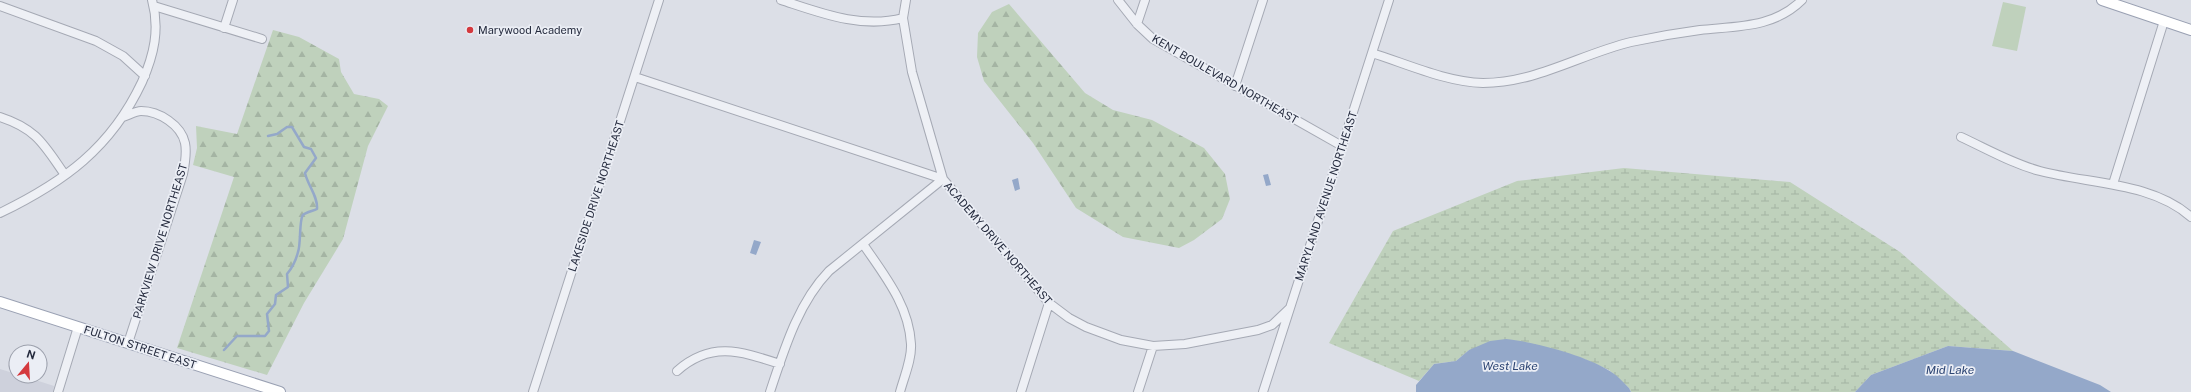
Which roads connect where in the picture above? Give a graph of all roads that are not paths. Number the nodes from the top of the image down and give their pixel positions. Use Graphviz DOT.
graph roads {
  1 [pos="233,0"];
  2 [pos="659,0"];
  3 [pos="781,0"];
  4 [pos="906,0"];
  5 [pos="1118,0"];
  6 [pos="1145,0"];
  7 [pos="1263,0"];
  8 [pos="1389,0"];
  9 [pos="1802,0"];
  10 [pos="2102,0"];
  11 [pos="153,3"];
  12 [pos="0,6"];
  13 [pos="903,18"];
  14 [pos="2164,21"];
  15 [pos="1137,24"];
  16 [pos="224,28"];
  17 [pos="2191,30"];
  18 [pos="262,40"];
  19 [pos="1372,53"];
  20 [pos="145,76"];
  21 [pos="634,77"];
  22 [pos="1235,86"];
  23 [pos="0,117"];
  24 [pos="124,117"];
  25 [pos="1961,137"];
  26 [pos="1342,146"];
  27 [pos="65,175"];
  28 [pos="943,179"];
  29 [pos="2113,184"];
  30 [pos="0,213"];
  31 [pos="2191,217"];
  32 [pos="863,244"];
  33 [pos="0,302"];
  34 [pos="1049,303"];
  35 [pos="1289,309"];
  36 [pos="78,327"];
  37 [pos="128,343"];
  38 [pos="1152,346"];
  39 [pos="780,364"];
  40 [pos="677,371"];
  41 [pos="58,392"];
  42 [pos="280,392"];
  43 [pos="533,392"];
  44 [pos="770,392"];
  45 [pos="900,392"];
  46 [pos="1021,392"];
  47 [pos="1138,392"];
  48 [pos="1263,392"];
  1 -- 16 [label="street"];
  2 -- 21 [label="street, LAKESIDE DRIVE NORTHEAST"];
  3 -- 13 [label="street"];
  4 -- 13 [label="street"];
  5 -- 15 [label="street, KENT BOULEVARD NORTHEAST"];
  6 -- 15 [label="street"];
  7 -- 22 [label="street"];
  8 -- 19 [label="street, MARYLAND AVENUE NORTHEAST"];
  9 -- 19 [label="street"];
  10 -- 14 [label="main road"];
  11 -- 16 [label="street"];
  11 -- 20 [label="street"];
  12 -- 20 [label="street"];
  13 -- 28 [label="street"];
  14 -- 17 [label="main road"];
  14 -- 29 [label="street"];
  15 -- 22 [label="street, KENT BOULEVARD NORTHEAST"];
  16 -- 18 [label="street"];
  19 -- 26 [label="street, MARYLAND AVENUE NORTHEAST"];
  20 -- 24 [label="street"];
  21 -- 28 [label="street, ACADEMY DRIVE NORTHEAST"];
  21 -- 43 [label="street, LAKESIDE DRIVE NORTHEAST"];
  22 -- 26 [label="street, KENT BOULEVARD NORTHEAST"];
  23 -- 27 [label="street"];
  24 -- 27 [label="street"];
  24 -- 37 [label="street, PARKVIEW DRIVE NORTHEAST"];
  25 -- 29 [label="street"];
  26 -- 35 [label="street, MARYLAND AVENUE NORTHEAST"];
  27 -- 30 [label="street"];
  28 -- 32 [label="street"];
  28 -- 34 [label="street, ACADEMY DRIVE NORTHEAST"];
  29 -- 31 [label="street"];
  32 -- 39 [label="street"];
  32 -- 45 [label="street"];
  33 -- 36 [label="main road, FULTON STREET EAST"];
  34 -- 38 [label="street, ACADEMY DRIVE NORTHEAST"];
  34 -- 46 [label="street"];
  35 -- 38 [label="street, ACADEMY DRIVE NORTHEAST"];
  35 -- 48 [label="street, MARYLAND AVENUE NORTHEAST"];
  36 -- 37 [label="main road, FULTON STREET EAST"];
  36 -- 41 [label="street"];
  37 -- 42 [label="main road, FULTON STREET EAST"];
  38 -- 47 [label="street"];
  39 -- 40 [label="street"];
  39 -- 44 [label="street"];
}
